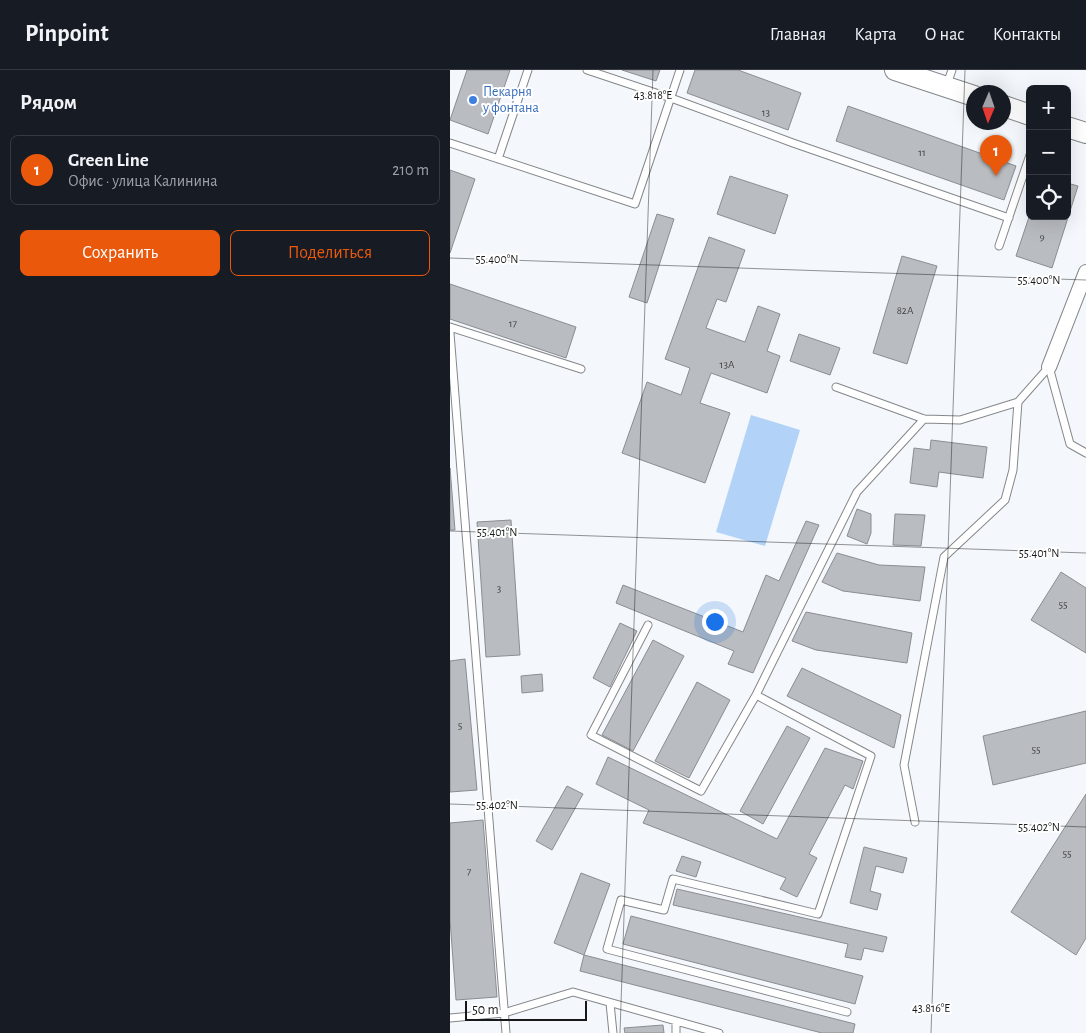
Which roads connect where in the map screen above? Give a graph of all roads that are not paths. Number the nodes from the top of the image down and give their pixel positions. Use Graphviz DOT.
graph roads {
  1 [pos="528,70"];
  2 [pos="587,70"];
  3 [pos="680,70"];
  4 [pos="895,70"];
  5 [pos="949,78"];
  6 [pos="966,90"];
  7 [pos="671,98"];
  8 [pos="1011,108"];
  9 [pos="1026,113"];
  10 [pos="1071,128"];
  11 [pos="1086,133"];
  12 [pos="450,143"];
  13 [pos="498,159"];
  14 [pos="1026,166"];
  15 [pos="1008,218"];
  16 [pos="999,246"];
  17 [pos="1086,272"];
  18 [pos="450,327"];
  19 [pos="450,333"];
  20 [pos="1049,367"];
  21 [pos="581,369"];
  22 [pos="836,387"];
  23 [pos="1018,402"];
  24 [pos="924,419"];
  25 [pos="1086,454"];
  26 [pos="648,625"];
  27 [pos="756,695"];
  28 [pos="915,822"];
  29 [pos="610,1003"];
  30 [pos="848,1012"];
  31 [pos="504,1013"];
  32 [pos="450,1018"];
  33 [pos="676,1022"];
  34 [pos="506,1033"];
  35 [pos="612,1033"];
  36 [pos="676,1033"];
  37 [pos="720,1033"];
  1 -- 13 [label="lane"];
  2 -- 7 [label="lane"];
  3 -- 7 [label="lane"];
  4 -- 5 [label="street"];
  5 -- 6 [label="street"];
  7 -- 13 [label="lane"];
  7 -- 15 [label="lane"];
  8 -- 9 [label="street"];
  10 -- 11 [label="street"];
  12 -- 13 [label="lane"];
  14 -- 15 [label="lane"];
  15 -- 16 [label="lane"];
  17 -- 20 [label="street"];
  18 -- 21 [label="lane"];
  19 -- 31 [label="lane"];
  20 -- 23 [label="lane"];
  20 -- 25 [label="lane"];
  22 -- 24 [label="lane"];
  23 -- 24 [label="lane"];
  23 -- 28 [label="lane"];
  24 -- 27 [label="lane"];
  26 -- 27 [label="lane"];
  27 -- 30 [label="lane"];
  29 -- 31 [label="lane"];
  29 -- 33 [label="lane"];
  29 -- 35 [label="lane"];
  31 -- 32 [label="lane"];
  31 -- 34 [label="lane"];
  33 -- 36 [label="lane"];
  33 -- 37 [label="lane"];
}
